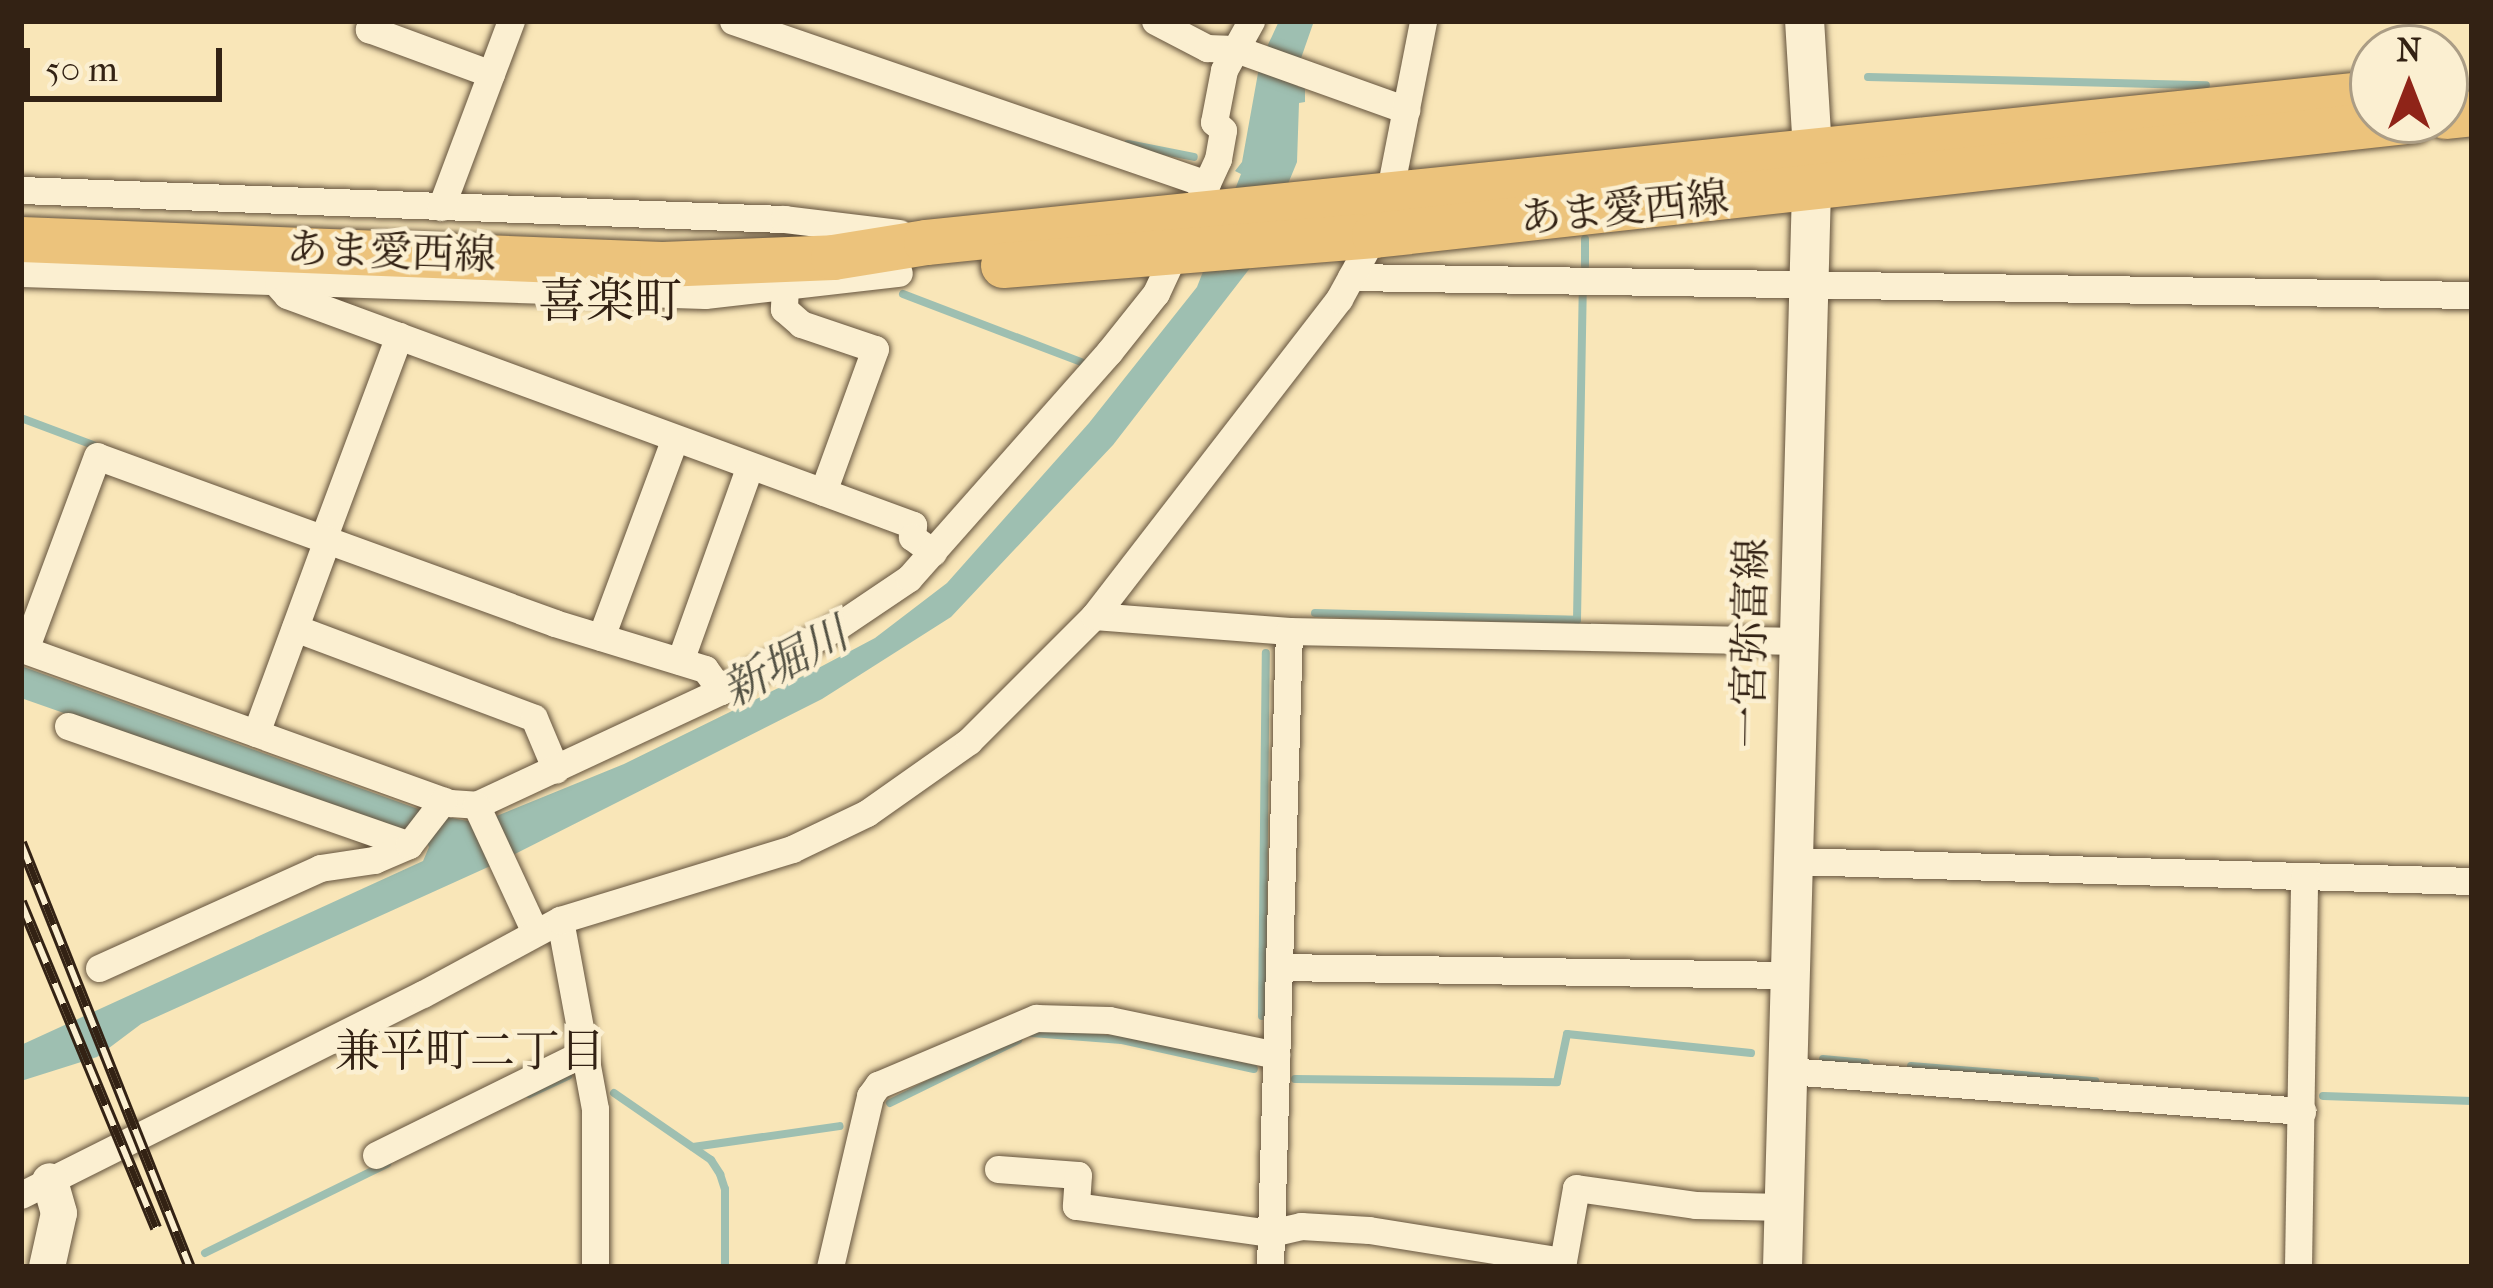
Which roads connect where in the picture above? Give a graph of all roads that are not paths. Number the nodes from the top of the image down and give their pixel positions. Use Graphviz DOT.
graph roads {
  1 [pos="371,21"];
  2 [pos="512,21"];
  3 [pos="734,21"];
  4 [pos="1155,21"];
  5 [pos="1251,21"];
  6 [pos="1423,21"];
  7 [pos="1804,21"];
  8 [pos="1236,50"];
  9 [pos="490,74"];
  10 [pos="2349,96"];
  11 [pos="1406,110"];
  12 [pos="2349,125"];
  13 [pos="1810,170"];
  14 [pos="21,190"];
  15 [pos="442,207"];
  16 [pos="1382,215"];
  17 [pos="1194,222"];
  18 [pos="21,239"];
  19 [pos="912,258"];
  20 [pos="21,273"];
  21 [pos="1351,277"];
  22 [pos="276,281"];
  23 [pos="1806,281"];
  24 [pos="412,286"];
  25 [pos="785,287"];
  26 [pos="2472,295"];
  27 [pos="395,335"];
  28 [pos="675,438"];
  29 [pos="750,466"];
  30 [pos="823,492"];
  31 [pos="325,539"];
  32 [pos="933,552"];
  33 [pos="1094,616"];
  34 [pos="295,628"];
  35 [pos="1289,631"];
  36 [pos="601,637"];
  37 [pos="1800,641"];
  38 [pos="680,661"];
  39 [pos="721,691"];
  40 [pos="68,726"];
  41 [pos="256,733"];
  42 [pos="556,770"];
  43 [pos="440,805"];
  44 [pos="480,809"];
  45 [pos="409,845"];
  46 [pos="1794,861"];
  47 [pos="2304,878"];
  48 [pos="2472,881"];
  49 [pos="547,926"];
  50 [pos="1279,967"];
  51 [pos="99,968"];
  52 [pos="1791,975"];
  53 [pos="584,1052"];
  54 [pos="1276,1055"];
  55 [pos="1789,1071"];
  56 [pos="2302,1111"];
  57 [pos="376,1155"];
  58 [pos="998,1168"];
  59 [pos="35,1188"];
  60 [pos="1784,1207"];
  61 [pos="1271,1233"];
  62 [pos="47,1267"];
  63 [pos="595,1267"];
  64 [pos="830,1267"];
  65 [pos="1270,1267"];
  66 [pos="1782,1267"];
  67 [pos="2298,1267"];
  1 -- 9 [label="street"];
  2 -- 9 [label="street"];
  3 -- 17 [label="street"];
  4 -- 8 [label="street"];
  5 -- 8 [label="street"];
  6 -- 11 [label="street"];
  7 -- 13 [label="main road, 一宮弥富線"];
  8 -- 11 [label="street"];
  8 -- 17 [label="street"];
  9 -- 15 [label="street"];
  10 -- 13 [label="main road, あま愛西線"];
  11 -- 16 [label="street"];
  12 -- 13 [label="main road, あま愛西線"];
  13 -- 16 [label="main road, あま愛西線"];
  13 -- 23 [label="main road, 一宮弥富線"];
  14 -- 15 [label="street"];
  15 -- 19 [label="street"];
  16 -- 17 [label="main road, あま愛西線"];
  16 -- 21 [label="street"];
  17 -- 19 [label="main road, あま愛西線"];
  17 -- 32 [label="street"];
  18 -- 19 [label="main road, あま愛西線"];
  19 -- 25 [label="street"];
  20 -- 22 [label="street"];
  21 -- 23 [label="street"];
  21 -- 33 [label="street"];
  22 -- 24 [label="street"];
  22 -- 27 [label="street"];
  23 -- 26 [label="street"];
  23 -- 37 [label="main road, 一宮弥富線"];
  24 -- 25 [label="street"];
  24 -- 27 [label="street"];
  25 -- 30 [label="street"];
  27 -- 28 [label="street"];
  27 -- 31 [label="street"];
  28 -- 29 [label="street"];
  28 -- 36 [label="street"];
  29 -- 30 [label="street"];
  29 -- 38 [label="street"];
  30 -- 32 [label="street"];
  31 -- 34 [label="street"];
  31 -- 36 [label="street"];
  31 -- 41 [label="street"];
  32 -- 39 [label="street"];
  33 -- 35 [label="street"];
  33 -- 49 [label="street"];
  34 -- 41 [label="street"];
  34 -- 42 [label="street"];
  35 -- 37 [label="street"];
  35 -- 50 [label="street"];
  36 -- 38 [label="street"];
  37 -- 46 [label="main road, 一宮弥富線"];
  38 -- 39 [label="street"];
  39 -- 42 [label="street"];
  40 -- 45 [label="street"];
  41 -- 43 [label="street"];
  42 -- 44 [label="street"];
  43 -- 44 [label="street"];
  43 -- 45 [label="street"];
  44 -- 49 [label="street"];
  45 -- 51 [label="street"];
  46 -- 47 [label="street"];
  46 -- 52 [label="main road, 一宮弥富線"];
  47 -- 48 [label="street"];
  47 -- 56 [label="street"];
  49 -- 53 [label="street"];
  49 -- 59 [label="street"];
  50 -- 52 [label="street"];
  50 -- 54 [label="street"];
  52 -- 55 [label="main road, 一宮弥富線"];
  53 -- 57 [label="street"];
  53 -- 63 [label="street"];
  54 -- 61 [label="street"];
  54 -- 64 [label="street"];
  55 -- 56 [label="street"];
  55 -- 60 [label="main road, 一宮弥富線"];
  56 -- 67 [label="street"];
  58 -- 61 [label="street"];
  59 -- 62 [label="street"];
  60 -- 61 [label="street"];
  60 -- 66 [label="main road, 一宮弥富線"];
  61 -- 65 [label="street"];
}
